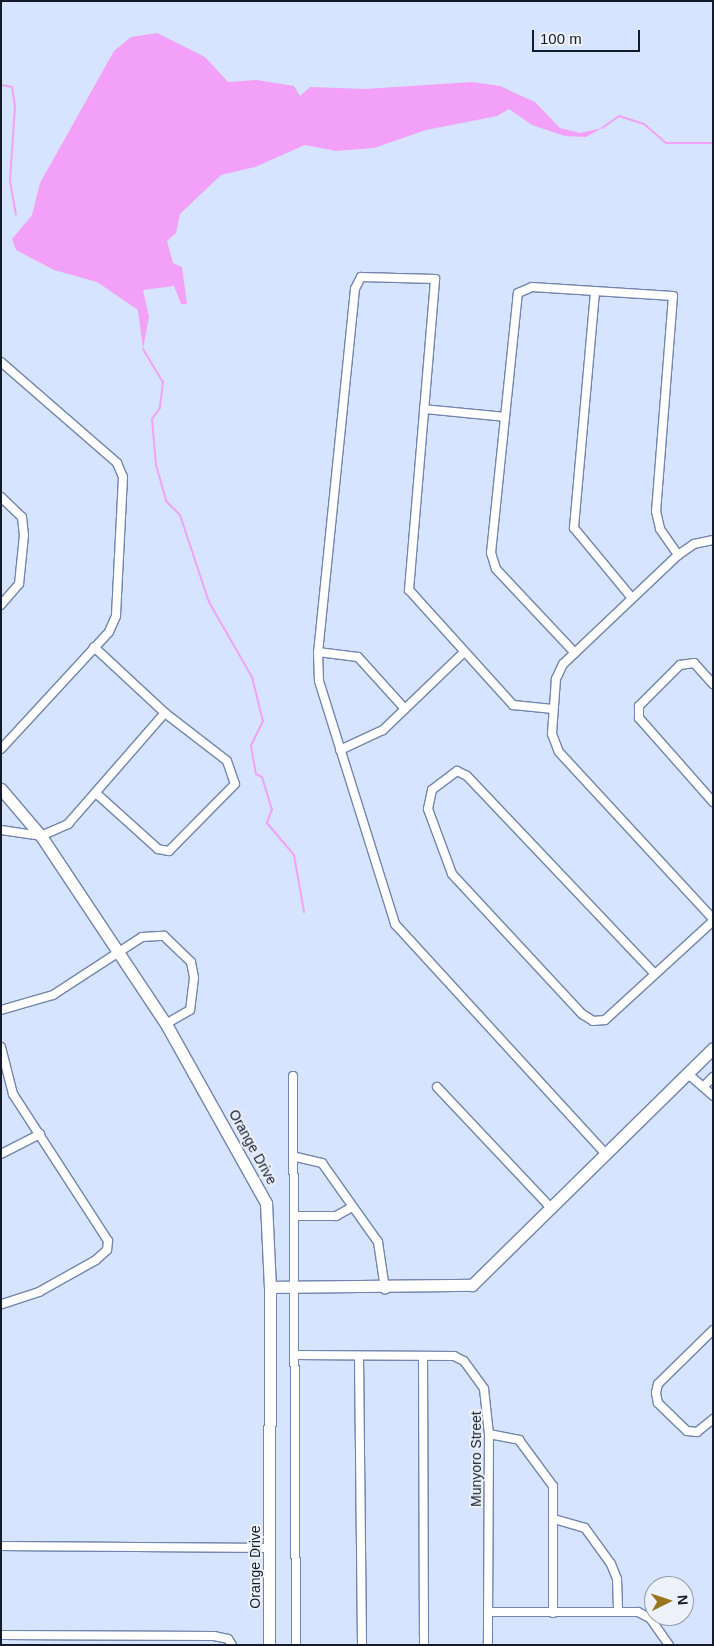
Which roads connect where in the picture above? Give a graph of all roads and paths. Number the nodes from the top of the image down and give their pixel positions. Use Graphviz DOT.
graph roads {
  1 [pos="594,292"];
  2 [pos="1,362"];
  3 [pos="424,409"];
  4 [pos="505,417"];
  5 [pos="1,497"];
  6 [pos="713,540"];
  7 [pos="678,555"];
  8 [pos="632,598"];
  9 [pos="1,604"];
  10 [pos="94,647"];
  11 [pos="318,652"];
  12 [pos="463,653"];
  13 [pos="575,653"];
  14 [pos="713,684"];
  15 [pos="405,709"];
  16 [pos="553,709"];
  17 [pos="165,713"];
  18 [pos="1,749"];
  19 [pos="340,750"];
  20 [pos="1,788"];
  21 [pos="98,795"];
  22 [pos="713,802"];
  23 [pos="1,830"];
  24 [pos="41,836"];
  25 [pos="713,920"];
  26 [pos="118,952"];
  27 [pos="654,974"];
  28 [pos="1,1010"];
  29 [pos="166,1024"];
  30 [pos="1,1046"];
  31 [pos="713,1048"];
  32 [pos="687,1073"];
  33 [pos="293,1076"];
  34 [pos="713,1077"];
  35 [pos="437,1087"];
  36 [pos="703,1087"];
  37 [pos="713,1096"];
  38 [pos="40,1134"];
  39 [pos="1,1154"];
  40 [pos="606,1154"];
  41 [pos="296,1157"];
  42 [pos="352,1207"];
  43 [pos="552,1208"];
  44 [pos="295,1216"];
  45 [pos="270,1287"];
  46 [pos="295,1287"];
  47 [pos="385,1289"];
  48 [pos="1,1304"];
  49 [pos="713,1330"];
  50 [pos="296,1355"];
  51 [pos="423,1356"];
  52 [pos="359,1357"];
  53 [pos="713,1419"];
  54 [pos="489,1434"];
  55 [pos="554,1519"];
  56 [pos="1,1547"];
  57 [pos="270,1548"];
  58 [pos="488,1612"];
  59 [pos="618,1612"];
  60 [pos="553,1613"];
  61 [pos="1,1635"];
  62 [pos="232,1645"];
  63 [pos="270,1645"];
  64 [pos="296,1645"];
  65 [pos="362,1645"];
  66 [pos="424,1645"];
  67 [pos="488,1645"];
  68 [pos="669,1645"];
  1 -- 4 [label="street"];
  1 -- 7 [label="street"];
  1 -- 8 [label="street"];
  2 -- 10 [label="street"];
  3 -- 4 [label="street"];
  3 -- 11 [label="street"];
  3 -- 12 [label="street"];
  4 -- 13 [label="street"];
  5 -- 9 [label="street"];
  6 -- 7 [label="street"];
  7 -- 8 [label="street"];
  8 -- 13 [label="street"];
  10 -- 17 [label="street"];
  10 -- 18 [label="street"];
  11 -- 15 [label="street"];
  11 -- 19 [label="street"];
  12 -- 15 [label="street"];
  12 -- 16 [label="street"];
  13 -- 16 [label="street"];
  14 -- 22 [label="street"];
  15 -- 19 [label="street"];
  16 -- 25 [label="street"];
  17 -- 21 [label="street"];
  17 -- 21 [label="street"];
  19 -- 40 [label="street"];
  20 -- 24 [label="street, Orange Drive"];
  21 -- 24 [label="street"];
  23 -- 24 [label="street"];
  24 -- 26 [label="street, Orange Drive"];
  25 -- 27 [label="street"];
  26 -- 28 [label="street"];
  26 -- 29 [label="street, Orange Drive"];
  26 -- 29 [label="street"];
  27 -- 27 [label="street"];
  29 -- 45 [label="street, Orange Drive"];
  30 -- 38 [label="street"];
  31 -- 32 [label="street"];
  32 -- 36 [label="street"];
  32 -- 40 [label="street"];
  33 -- 41 [label="street"];
  34 -- 36 [label="street"];
  35 -- 43 [label="street"];
  36 -- 37 [label="street"];
  38 -- 39 [label="street"];
  38 -- 48 [label="street"];
  40 -- 43 [label="street"];
  41 -- 42 [label="street"];
  41 -- 44 [label="street"];
  42 -- 44 [label="street"];
  42 -- 47 [label="street"];
  43 -- 47 [label="street"];
  44 -- 46 [label="street"];
  45 -- 46 [label="street"];
  45 -- 57 [label="street, Orange Drive"];
  46 -- 47 [label="street"];
  46 -- 50 [label="street"];
  49 -- 53 [label="street"];
  50 -- 52 [label="street, Munyoro Street"];
  50 -- 64 [label="street"];
  51 -- 52 [label="street, Munyoro Street"];
  51 -- 54 [label="street, Munyoro Street"];
  51 -- 66 [label="street"];
  52 -- 65 [label="street"];
  54 -- 55 [label="street"];
  54 -- 58 [label="street, Munyoro Street"];
  55 -- 59 [label="street"];
  55 -- 60 [label="street"];
  56 -- 57 [label="street"];
  57 -- 63 [label="street, Orange Drive"];
  58 -- 60 [label="street"];
  58 -- 67 [label="street, Munyoro Street"];
  59 -- 60 [label="street"];
  59 -- 68 [label="street"];
  61 -- 62 [label="street"];
}
